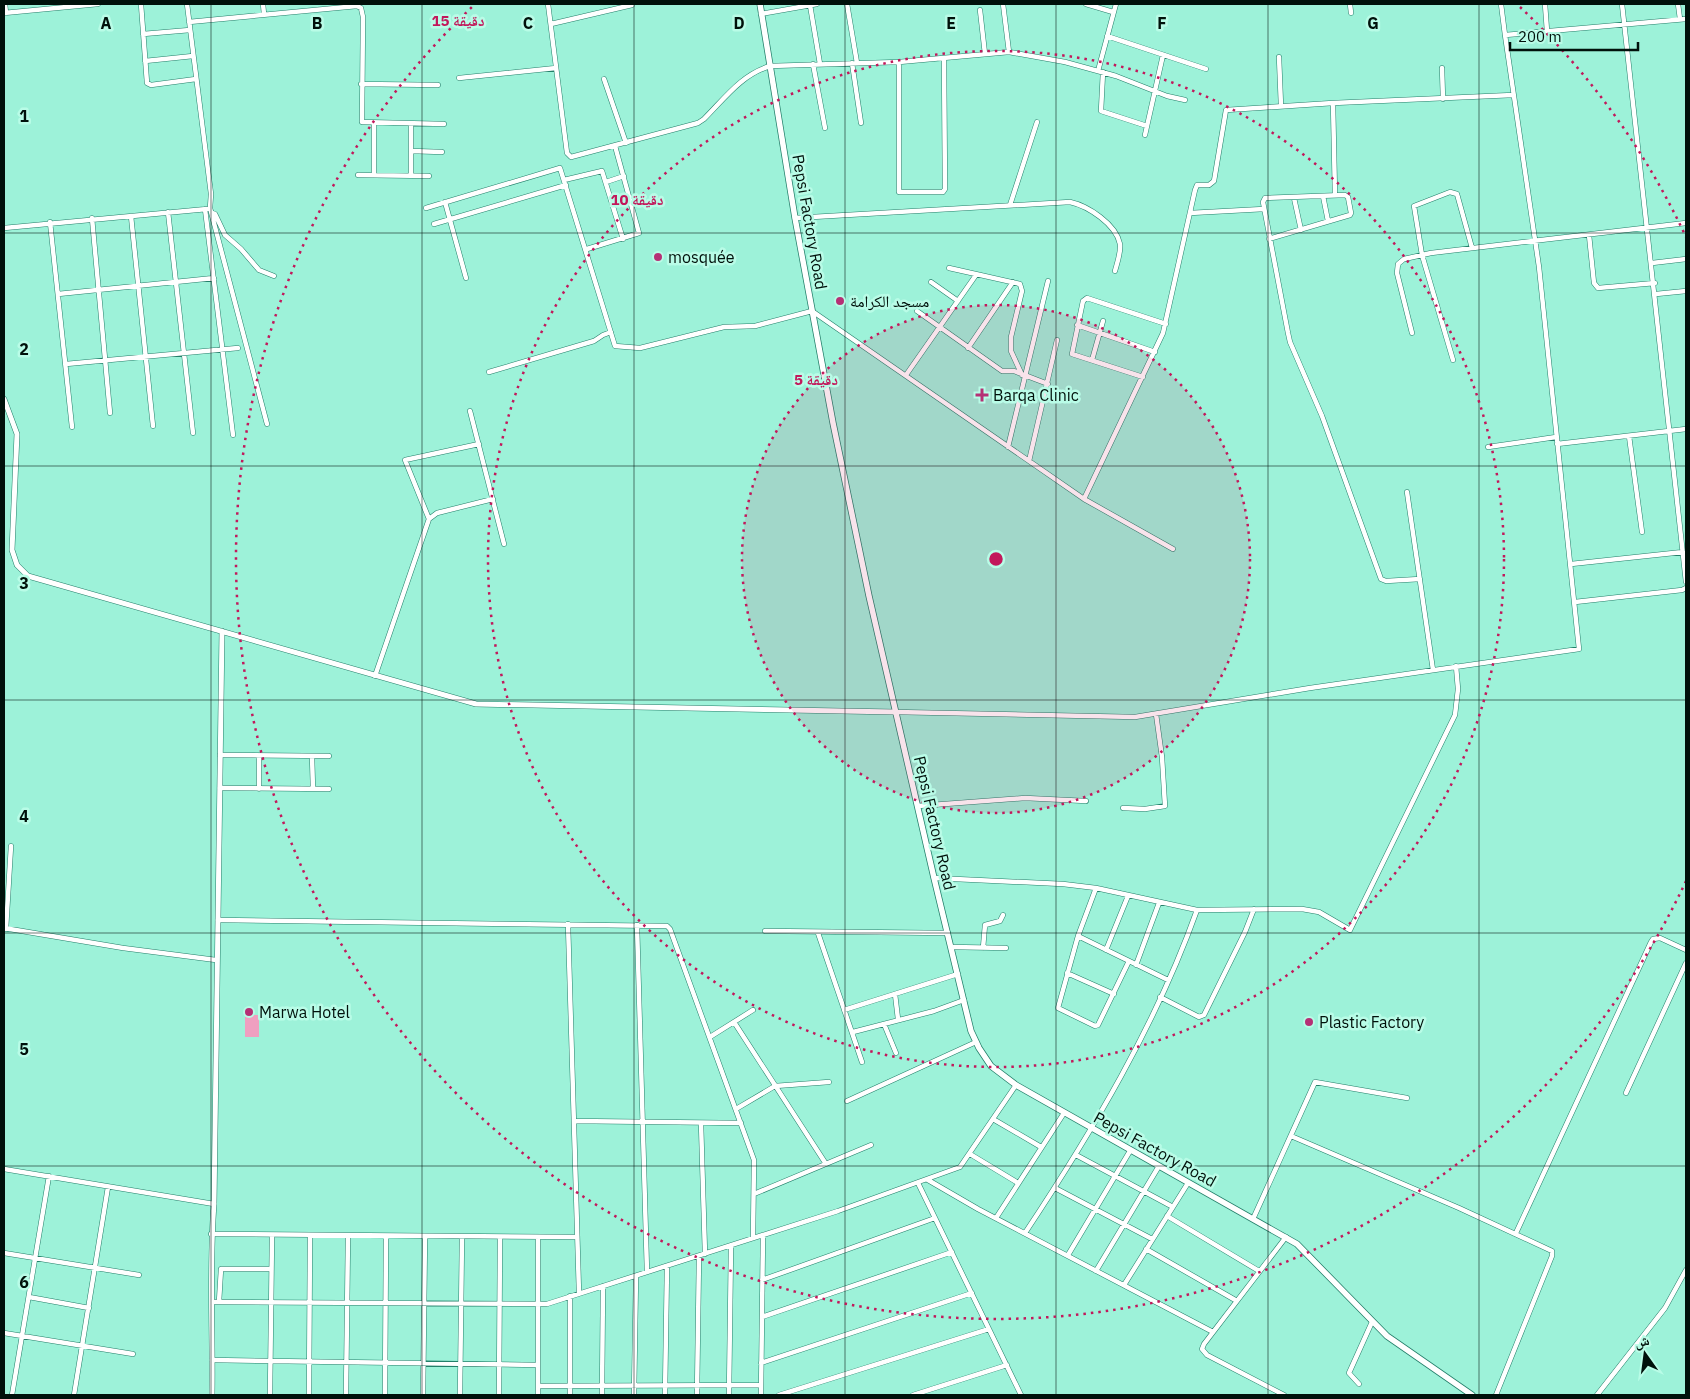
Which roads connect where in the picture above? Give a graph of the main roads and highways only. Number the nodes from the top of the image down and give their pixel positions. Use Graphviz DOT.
graph roads {
  1 [pos="760,4"];
  2 [pos="1472,1395"];
  1 -- 2 [label="main road, Pepsi Factory Road"];
}
